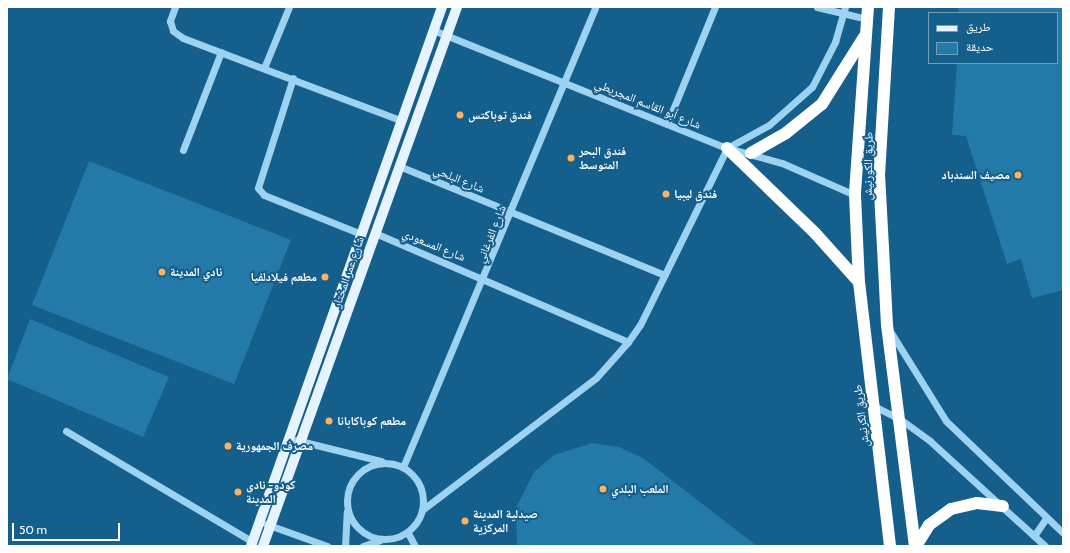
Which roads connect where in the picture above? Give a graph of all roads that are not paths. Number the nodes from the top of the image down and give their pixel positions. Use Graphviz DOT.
graph roads {
  1 [pos="175,7"];
  2 [pos="289,7"];
  3 [pos="442,7"];
  4 [pos="457,7"];
  5 [pos="595,7"];
  6 [pos="715,7"];
  7 [pos="817,7"];
  8 [pos="868,7"];
  9 [pos="889,7"];
  10 [pos="844,11"];
  11 [pos="867,19"];
  12 [pos="433,30"];
  13 [pos="866,35"];
  14 [pos="446,36"];
  15 [pos="220,52"];
  16 [pos="264,68"];
  17 [pos="293,78"];
  18 [pos="565,83"];
  19 [pos="400,120"];
  20 [pos="667,124"];
  21 [pos="727,148"];
  22 [pos="183,150"];
  23 [pos="750,153"];
  24 [pos="399,166"];
  25 [pos="855,195"];
  26 [pos="512,211"];
  27 [pos="359,232"];
  28 [pos="375,233"];
  29 [pos="665,275"];
  30 [pos="485,278"];
  31 [pos="859,282"];
  32 [pos="887,325"];
  33 [pos="628,342"];
  34 [pos="874,406"];
  35 [pos="900,419"];
  36 [pos="66,431"];
  37 [pos="291,438"];
  38 [pos="302,442"];
  39 [pos="387,463"];
  40 [pos="403,467"];
  41 [pos="1003,506"];
  42 [pos="422,510"];
  43 [pos="347,512"];
  44 [pos="1046,518"];
  45 [pos="260,522"];
  46 [pos="272,525"];
  47 [pos="408,532"];
  48 [pos="1063,533"];
  49 [pos="1034,536"];
  50 [pos="382,540"];
  51 [pos="252,544"];
  52 [pos="263,546"];
  53 [pos="326,546"];
  54 [pos="345,546"];
  55 [pos="363,546"];
  56 [pos="415,546"];
  57 [pos="890,546"];
  58 [pos="916,546"];
  59 [pos="1045,546"];
  1 -- 15 [label="street"];
  2 -- 16 [label="street"];
  3 -- 12 [label="main road, شارع عمر المختار"];
  4 -- 14 [label="main road, شارع عمر المختار"];
  5 -- 18 [label="street, شارع الفرغاني"];
  6 -- 20 [label="street"];
  7 -- 10 [label="street"];
  8 -- 11 [label="highway, طريق الكورنيش"];
  9 -- 32 [label="highway, طريق الكورنيش"];
  10 -- 11 [label="street"];
  10 -- 21 [label="street"];
  11 -- 13 [label="highway, طريق الكورنيش"];
  12 -- 14 [label="street, شارع أبو القاسم المجريطي"];
  12 -- 19 [label="main road, شارع عمر المختار"];
  13 -- 23 [label="highway"];
  13 -- 25 [label="highway, طريق الكورنيش"];
  14 -- 18 [label="street, شارع أبو القاسم المجريطي"];
  14 -- 24 [label="main road, شارع عمر المختار"];
  15 -- 16 [label="street"];
  15 -- 22 [label="street"];
  16 -- 17 [label="street"];
  17 -- 19 [label="street"];
  17 -- 27 [label="street"];
  18 -- 20 [label="street, شارع أبو القاسم المجريطي"];
  18 -- 26 [label="street, شارع الفرغاني"];
  19 -- 27 [label="main road, شارع عمر المختار"];
  20 -- 21 [label="street, شارع أبو القاسم المجريطي"];
  21 -- 23 [label="street, شارع أبو القاسم المجريطي"];
  21 -- 29 [label="street"];
  21 -- 31 [label="highway"];
  23 -- 25 [label="street, شارع أبو القاسم المجريطي"];
  24 -- 26 [label="street, شارع البلحي"];
  24 -- 28 [label="main road, شارع عمر المختار"];
  25 -- 31 [label="highway, طريق الكورنيش"];
  26 -- 29 [label="street, شارع البلحي"];
  26 -- 30 [label="street, شارع الفرغاني"];
  27 -- 37 [label="main road, شارع عمر المختار"];
  28 -- 30 [label="street, شارع المسعودي"];
  28 -- 38 [label="main road, شارع عمر المختار"];
  29 -- 33 [label="street"];
  30 -- 33 [label="street, شارع المسعودي"];
  30 -- 40 [label="street, شارع الفرغاني"];
  31 -- 34 [label="highway, طريق الكرنيش"];
  32 -- 35 [label="highway"];
  32 -- 44 [label="street"];
  33 -- 42 [label="street"];
  34 -- 35 [label="street"];
  34 -- 57 [label="highway, طريق الكرنيش"];
  35 -- 41 [label="street"];
  35 -- 58 [label="highway"];
  36 -- 51 [label="street"];
  37 -- 38 [label="street"];
  37 -- 45 [label="main road, شارع عمر المختار"];
  38 -- 39 [label="street"];
  38 -- 46 [label="main road, شارع عمر المختار"];
  39 -- 40 [label="street"];
  39 -- 43 [label="street"];
  40 -- 42 [label="street"];
  41 -- 49 [label="street"];
  41 -- 58 [label="highway"];
  42 -- 47 [label="street"];
  43 -- 50 [label="street"];
  43 -- 54 [label="street"];
  44 -- 48 [label="street"];
  44 -- 49 [label="street"];
  45 -- 46 [label="street"];
  45 -- 51 [label="main road, شارع عمر المختار"];
  46 -- 52 [label="main road, شارع عمر المختار"];
  46 -- 53 [label="street"];
  47 -- 50 [label="street"];
  47 -- 56 [label="street"];
  49 -- 59 [label="street"];
  50 -- 55 [label="street"];
}
